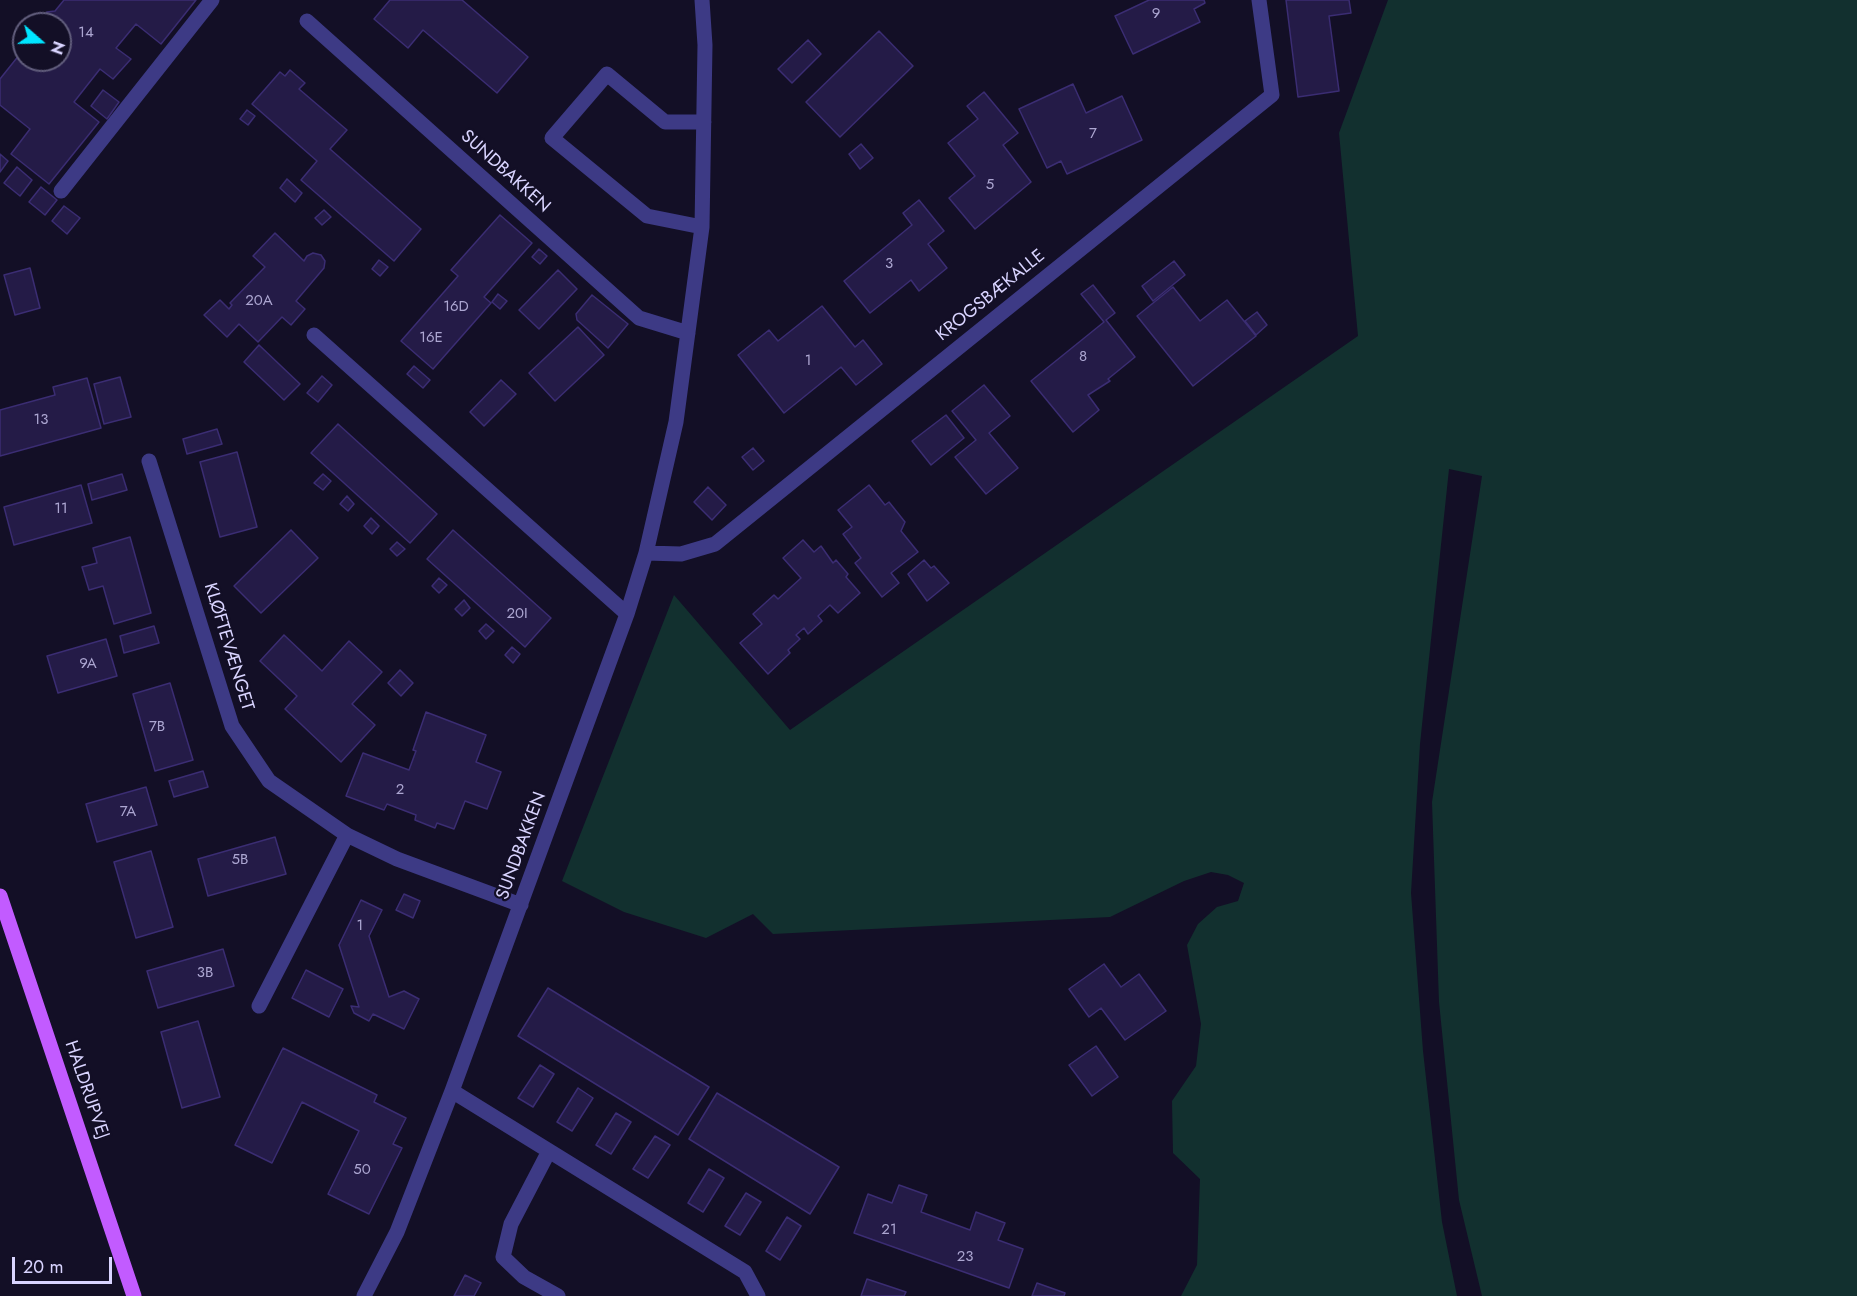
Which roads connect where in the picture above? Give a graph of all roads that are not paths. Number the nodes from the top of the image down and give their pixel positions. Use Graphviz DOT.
graph roads {
  1 [pos="212,0"];
  2 [pos="702,0"];
  3 [pos="1259,0"];
  4 [pos="307,21"];
  5 [pos="704,122"];
  6 [pos="61,191"];
  7 [pos="702,227"];
  8 [pos="688,333"];
  9 [pos="314,335"];
  10 [pos="149,461"];
  11 [pos="646,553"];
  12 [pos="627,614"];
  13 [pos="347,835"];
  14 [pos="0,896"];
  15 [pos="521,905"];
  16 [pos="259,1006"];
  17 [pos="452,1091"];
  18 [pos="548,1153"];
  19 [pos="134,1296"];
  20 [pos="364,1296"];
  21 [pos="558,1296"];
  22 [pos="758,1296"];
  1 -- 6 [label="street"];
  2 -- 5 [label="street, SUNDBAKKEN"];
  3 -- 11 [label="street, KROGSBÆKALLE"];
  4 -- 8 [label="street, SUNDBAKKEN"];
  5 -- 7 [label="street, SUNDBAKKEN"];
  5 -- 7 [label="street"];
  7 -- 8 [label="street, SUNDBAKKEN"];
  8 -- 11 [label="street, SUNDBAKKEN"];
  9 -- 12 [label="street"];
  10 -- 13 [label="street, KLØFTEVÆNGET"];
  11 -- 12 [label="street, SUNDBAKKEN"];
  12 -- 15 [label="street, SUNDBAKKEN"];
  13 -- 15 [label="street, KLØFTEVÆNGET"];
  13 -- 16 [label="street"];
  14 -- 19 [label="main road, HALDRUPVEJ"];
  15 -- 17 [label="street, SUNDBAKKEN"];
  17 -- 18 [label="street"];
  17 -- 20 [label="street, SUNDBAKKEN"];
  18 -- 21 [label="street"];
  18 -- 22 [label="street"];
}
